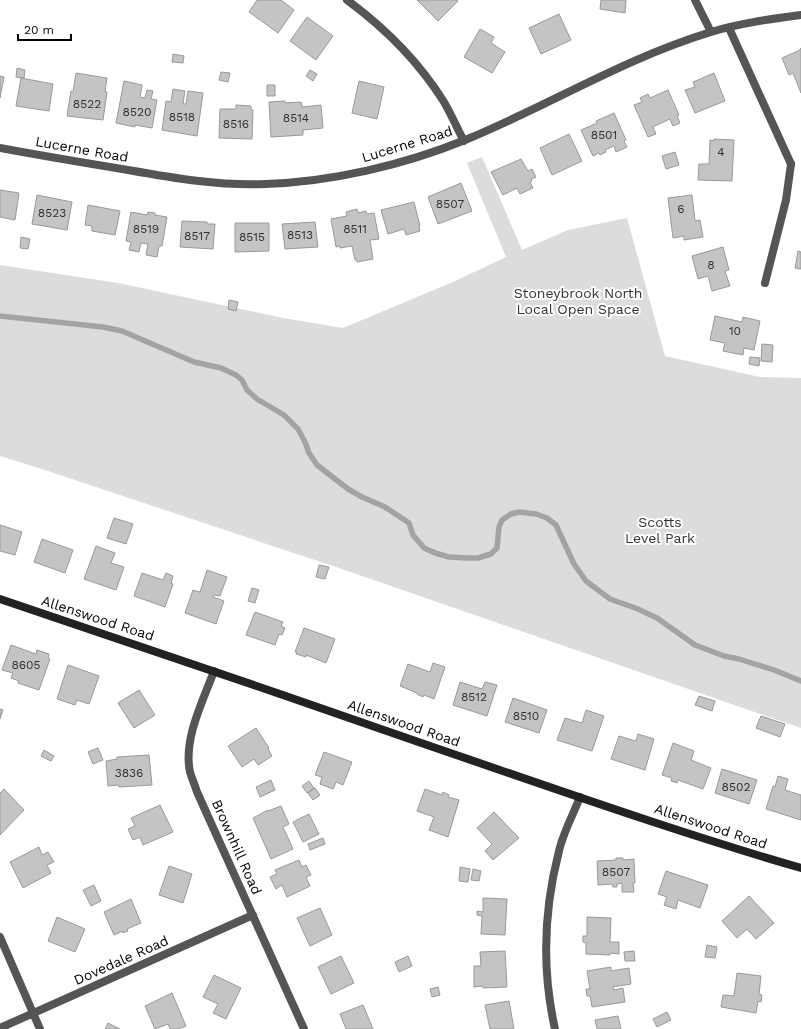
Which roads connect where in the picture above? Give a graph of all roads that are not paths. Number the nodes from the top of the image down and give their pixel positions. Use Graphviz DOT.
graph roads {
  1 [pos="347,0"];
  2 [pos="695,0"];
  3 [pos="801,15"];
  4 [pos="729,28"];
  5 [pos="711,32"];
  6 [pos="464,141"];
  7 [pos="0,148"];
  8 [pos="765,283"];
  9 [pos="0,599"];
  10 [pos="214,671"];
  11 [pos="580,797"];
  12 [pos="801,868"];
  13 [pos="253,915"];
  14 [pos="0,937"];
  15 [pos="33,1014"];
  16 [pos="0,1028"];
  17 [pos="40,1029"];
  18 [pos="304,1029"];
  19 [pos="555,1029"];
  1 -- 6 [label="street"];
  2 -- 5 [label="street"];
  3 -- 4 [label="street, Lucerne Road"];
  4 -- 5 [label="street, Lucerne Road"];
  4 -- 8 [label="street"];
  5 -- 6 [label="street, Lucerne Road"];
  6 -- 7 [label="street, Lucerne Road"];
  9 -- 10 [label="street, Allenswood Road"];
  10 -- 11 [label="street, Allenswood Road"];
  10 -- 13 [label="street, Brownhill Road"];
  11 -- 12 [label="street, Allenswood Road"];
  11 -- 19 [label="street"];
  13 -- 15 [label="street, Dovedale Road"];
  13 -- 18 [label="street, Brownhill Road"];
  14 -- 15 [label="street"];
  15 -- 16 [label="street, Dovedale Road"];
  15 -- 17 [label="street"];
}
